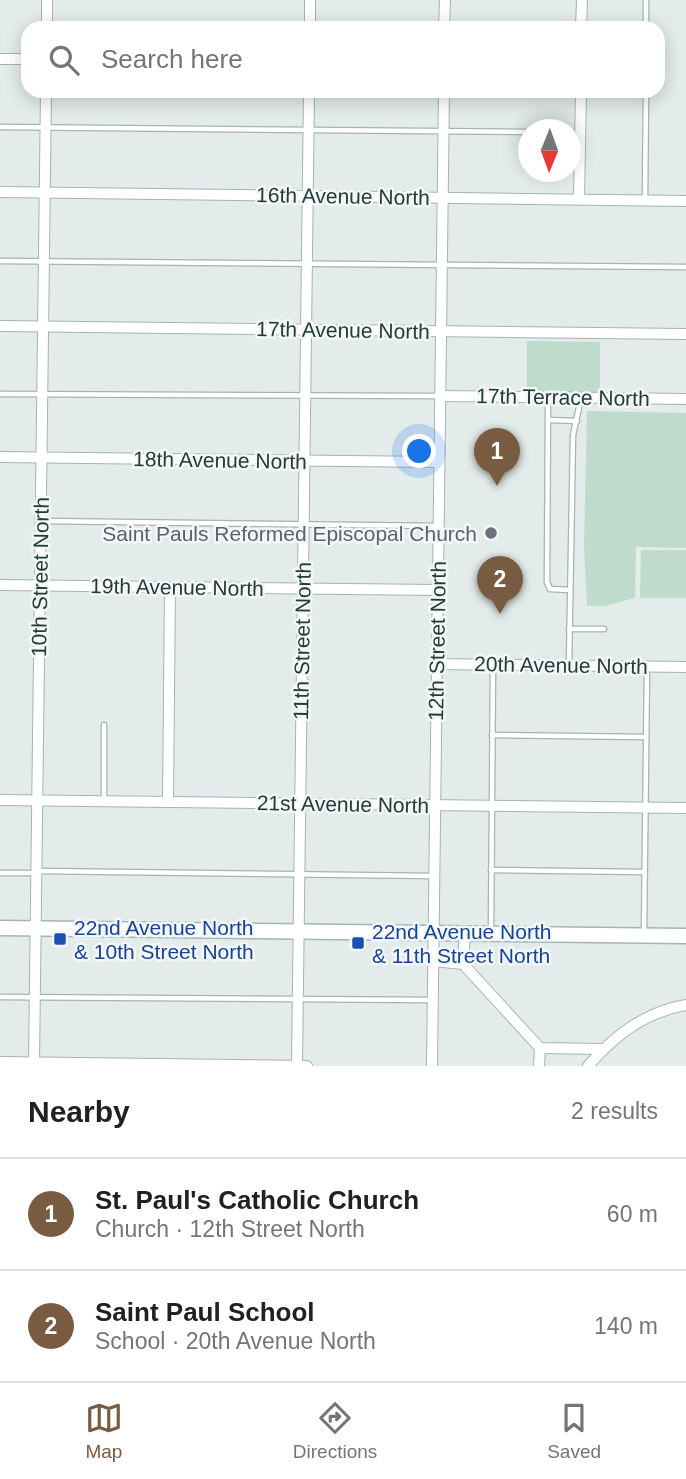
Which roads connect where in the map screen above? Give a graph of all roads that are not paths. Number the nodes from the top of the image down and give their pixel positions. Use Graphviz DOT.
graph roads {
  1 [pos="47,0"];
  2 [pos="310,0"];
  3 [pos="445,0"];
  4 [pos="582,0"];
  5 [pos="646,0"];
  6 [pos="47,21"];
  7 [pos="310,21"];
  8 [pos="444,21"];
  9 [pos="581,21"];
  10 [pos="646,21"];
  11 [pos="0,59"];
  12 [pos="21,59"];
  13 [pos="46,98"];
  14 [pos="309,98"];
  15 [pos="443,98"];
  16 [pos="579,98"];
  17 [pos="646,98"];
  18 [pos="577,119"];
  19 [pos="0,127"];
  20 [pos="46,127"];
  21 [pos="308,131"];
  22 [pos="443,132"];
  23 [pos="518,132"];
  24 [pos="578,182"];
  25 [pos="0,192"];
  26 [pos="45,193"];
  27 [pos="308,196"];
  28 [pos="442,198"];
  29 [pos="579,199"];
  30 [pos="645,200"];
  31 [pos="686,201"];
  32 [pos="0,261"];
  33 [pos="44,262"];
  34 [pos="307,263"];
  35 [pos="442,264"];
  36 [pos="686,267"];
  37 [pos="0,326"];
  38 [pos="43,327"];
  39 [pos="306,330"];
  40 [pos="441,332"];
  41 [pos="686,334"];
  42 [pos="0,394"];
  43 [pos="42,395"];
  44 [pos="305,396"];
  45 [pos="440,396"];
  46 [pos="548,397"];
  47 [pos="581,397"];
  48 [pos="686,399"];
  49 [pos="549,420"];
  50 [pos="577,421"];
  51 [pos="0,457"];
  52 [pos="42,458"];
  53 [pos="304,461"];
  54 [pos="439,462"];
  55 [pos="41,521"];
  56 [pos="304,524"];
  57 [pos="438,526"];
  58 [pos="0,585"];
  59 [pos="40,585"];
  60 [pos="170,587"];
  61 [pos="303,589"];
  62 [pos="438,590"];
  63 [pos="570,590"];
  64 [pos="569,629"];
  65 [pos="604,629"];
  66 [pos="437,664"];
  67 [pos="493,664"];
  68 [pos="569,665"];
  69 [pos="647,666"];
  70 [pos="686,667"];
  71 [pos="104,726"];
  72 [pos="492,735"];
  73 [pos="646,737"];
  74 [pos="0,800"];
  75 [pos="38,800"];
  76 [pos="104,801"];
  77 [pos="168,802"];
  78 [pos="300,803"];
  79 [pos="435,805"];
  80 [pos="491,806"];
  81 [pos="645,808"];
  82 [pos="686,808"];
  83 [pos="491,870"];
  84 [pos="37,872"];
  85 [pos="645,872"];
  86 [pos="0,873"];
  87 [pos="299,874"];
  88 [pos="434,876"];
  89 [pos="0,928"];
  90 [pos="36,928"];
  91 [pos="299,931"];
  92 [pos="433,933"];
  93 [pos="465,933"];
  94 [pos="491,933"];
  95 [pos="644,935"];
  96 [pos="686,936"];
  97 [pos="433,961"];
  98 [pos="463,964"];
  99 [pos="35,995"];
  100 [pos="0,997"];
  101 [pos="298,999"];
  102 [pos="433,1000"];
  103 [pos="686,1005"];
  104 [pos="540,1048"];
  105 [pos="603,1049"];
  106 [pos="0,1062"];
  107 [pos="34,1063"];
  108 [pos="160,1065"];
  109 [pos="297,1066"];
  110 [pos="307,1066"];
  111 [pos="432,1066"];
  112 [pos="539,1066"];
  113 [pos="589,1066"];
  1 -- 6 [label="street"];
  2 -- 7 [label="street"];
  3 -- 8 [label="street"];
  4 -- 9 [label="street"];
  5 -- 10 [label="lane"];
  11 -- 12 [label="street"];
  13 -- 20 [label="street, 10th Street North"];
  14 -- 21 [label="street, 11th Street North"];
  15 -- 22 [label="street, 12th Street North"];
  16 -- 18 [label="street"];
  17 -- 30 [label="lane"];
  19 -- 20 [label="lane"];
  20 -- 21 [label="lane"];
  20 -- 26 [label="street, 10th Street North"];
  21 -- 22 [label="lane"];
  21 -- 27 [label="street, 11th Street North"];
  22 -- 23 [label="lane"];
  22 -- 28 [label="street, 12th Street North"];
  24 -- 29 [label="street"];
  25 -- 26 [label="street, 16th Avenue North"];
  26 -- 27 [label="street, 16th Avenue North"];
  26 -- 33 [label="street, 10th Street North"];
  27 -- 28 [label="street, 16th Avenue North"];
  27 -- 34 [label="street, 11th Street North"];
  28 -- 29 [label="street, 16th Avenue North"];
  28 -- 35 [label="street, 12th Street North"];
  29 -- 30 [label="street, 16th Avenue North"];
  30 -- 31 [label="street, 16th Avenue North"];
  32 -- 33 [label="lane"];
  33 -- 34 [label="lane"];
  33 -- 38 [label="street, 10th Street North"];
  34 -- 35 [label="lane"];
  34 -- 39 [label="street, 11th Street North"];
  35 -- 36 [label="lane"];
  35 -- 40 [label="street, 12th Street North"];
  37 -- 38 [label="street, 17th Avenue North"];
  38 -- 39 [label="street, 17th Avenue North"];
  38 -- 43 [label="street, 10th Street North"];
  39 -- 40 [label="street, 17th Avenue North"];
  39 -- 44 [label="street, 11th Street North"];
  40 -- 41 [label="street, 17th Avenue North"];
  40 -- 45 [label="street, 12th Street North"];
  42 -- 43 [label="lane"];
  43 -- 44 [label="lane"];
  43 -- 52 [label="street, 10th Street North"];
  44 -- 45 [label="lane"];
  44 -- 53 [label="street, 11th Street North"];
  45 -- 46 [label="street, 17th Terrace North"];
  45 -- 54 [label="street, 12th Street North"];
  46 -- 47 [label="street, 17th Terrace North"];
  46 -- 49 [label="lane"];
  47 -- 48 [label="street, 17th Terrace North"];
  47 -- 50 [label="lane"];
  49 -- 50 [label="lane"];
  49 -- 63 [label="lane"];
  50 -- 63 [label="lane"];
  51 -- 52 [label="street, 18th Avenue North"];
  52 -- 53 [label="street, 18th Avenue North"];
  52 -- 55 [label="street, 10th Street North"];
  53 -- 54 [label="street, 18th Avenue North"];
  53 -- 56 [label="street, 11th Street North"];
  54 -- 57 [label="street, 12th Street North"];
  55 -- 56 [label="lane"];
  55 -- 59 [label="street, 10th Street North"];
  56 -- 57 [label="lane"];
  56 -- 61 [label="street, 11th Street North"];
  57 -- 62 [label="street, 12th Street North"];
  58 -- 59 [label="street, 19th Avenue North"];
  59 -- 60 [label="street, 19th Avenue North"];
  59 -- 75 [label="street, 10th Street North"];
  60 -- 61 [label="street, 19th Avenue North"];
  60 -- 77 [label="street"];
  61 -- 62 [label="street, 19th Avenue North"];
  61 -- 78 [label="street, 11th Street North"];
  62 -- 66 [label="street, 12th Street North"];
  63 -- 64 [label="lane"];
  64 -- 65 [label="lane"];
  64 -- 68 [label="lane"];
  66 -- 67 [label="street, 20th Avenue North"];
  66 -- 79 [label="street, 12th Street North"];
  67 -- 68 [label="street, 20th Avenue North"];
  67 -- 72 [label="lane"];
  68 -- 69 [label="street, 20th Avenue North"];
  69 -- 70 [label="street, 20th Avenue North"];
  69 -- 73 [label="lane"];
  71 -- 76 [label="lane"];
  72 -- 73 [label="lane"];
  72 -- 80 [label="lane"];
  73 -- 81 [label="lane"];
  74 -- 75 [label="street, 21st Avenue North"];
  75 -- 76 [label="street, 21st Avenue North"];
  75 -- 84 [label="street, 10th Street North"];
  76 -- 77 [label="street, 21st Avenue North"];
  77 -- 78 [label="street, 21st Avenue North"];
  78 -- 79 [label="street, 21st Avenue North"];
  78 -- 87 [label="street, 11th Street North"];
  79 -- 80 [label="street, 21st Avenue North"];
  79 -- 88 [label="street, 12th Street North"];
  80 -- 81 [label="street, 21st Avenue North"];
  80 -- 83 [label="lane"];
  81 -- 82 [label="street, 21st Avenue North"];
  81 -- 85 [label="lane"];
  83 -- 85 [label="lane"];
  83 -- 94 [label="lane"];
  84 -- 86 [label="lane"];
  84 -- 87 [label="lane"];
  84 -- 90 [label="street, 10th Street North"];
  85 -- 95 [label="lane"];
  87 -- 88 [label="lane"];
  87 -- 91 [label="street, 11th Street North"];
  88 -- 92 [label="street, 12th Street North"];
  89 -- 90 [label="main road"];
  90 -- 91 [label="main road"];
  90 -- 99 [label="street, 10th Street North"];
  91 -- 92 [label="main road"];
  91 -- 101 [label="street, 11th Street North"];
  92 -- 93 [label="main road"];
  92 -- 97 [label="street, 12th Street North"];
  93 -- 94 [label="main road"];
  93 -- 98 [label="street"];
  94 -- 95 [label="main road"];
  95 -- 96 [label="main road"];
  97 -- 98 [label="street"];
  97 -- 102 [label="street, 12th Street North"];
  98 -- 104 [label="street"];
  99 -- 100 [label="lane"];
  99 -- 101 [label="lane"];
  99 -- 107 [label="street, 10th Street North"];
  101 -- 102 [label="lane"];
  101 -- 109 [label="street, 11th Street North"];
  102 -- 111 [label="street, 12th Street North"];
  103 -- 105 [label="street"];
  104 -- 105 [label="street"];
  104 -- 112 [label="street"];
  105 -- 113 [label="street"];
  106 -- 107 [label="street"];
  107 -- 108 [label="street"];
  108 -- 109 [label="street"];
  109 -- 110 [label="street"];
}
